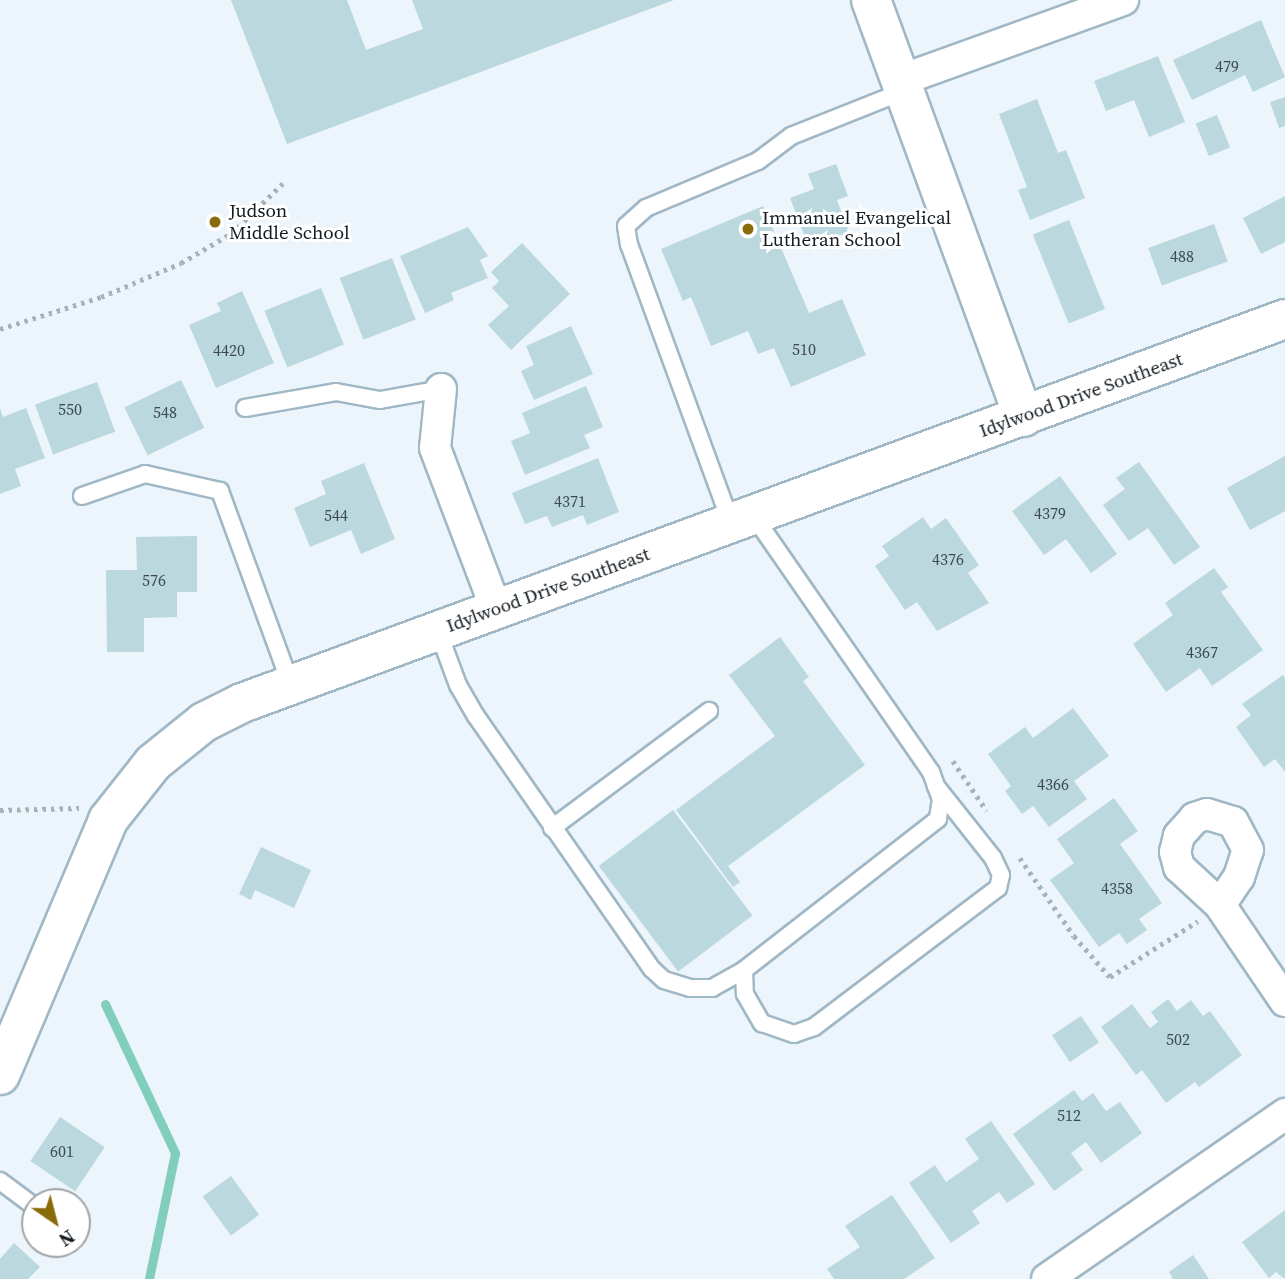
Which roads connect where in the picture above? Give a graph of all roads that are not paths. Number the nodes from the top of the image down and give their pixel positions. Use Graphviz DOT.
graph roads {
  1 [pos="871,0"];
  2 [pos="1123,0"];
  3 [pos="903,86"];
  4 [pos="1285,319"];
  5 [pos="441,388"];
  6 [pos="244,408"];
  7 [pos="1024,417"];
  8 [pos="82,496"];
  9 [pos="742,519"];
  10 [pos="496,608"];
  11 [pos="438,630"];
  12 [pos="291,685"];
  13 [pos="709,711"];
  14 [pos="936,786"];
  15 [pos="552,828"];
  16 [pos="1220,905"];
  17 [pos="744,970"];
  18 [pos="1285,1001"];
  19 [pos="0,1075"];
  20 [pos="1285,1114"];
  21 [pos="0,1181"];
  22 [pos="21,1197"];
  23 [pos="1047,1279"];
  1 -- 3 [label="street"];
  2 -- 3 [label="street"];
  3 -- 7 [label="street"];
  3 -- 9 [label="lane"];
  4 -- 7 [label="street, Idylwood Drive Southeast"];
  5 -- 6 [label="lane"];
  5 -- 10 [label="street"];
  7 -- 9 [label="street, Idylwood Drive Southeast"];
  8 -- 12 [label="lane"];
  9 -- 10 [label="street, Idylwood Drive Southeast"];
  9 -- 14 [label="lane"];
  10 -- 11 [label="street, Idylwood Drive Southeast"];
  11 -- 12 [label="street, Idylwood Drive Southeast"];
  11 -- 15 [label="lane"];
  12 -- 19 [label="street, Idylwood Drive Southeast"];
  13 -- 15 [label="lane"];
  14 -- 17 [label="lane"];
  14 -- 17 [label="lane"];
  15 -- 17 [label="lane"];
  16 -- 18 [label="street"];
  20 -- 23 [label="street"];
  21 -- 22 [label="lane"];
}
